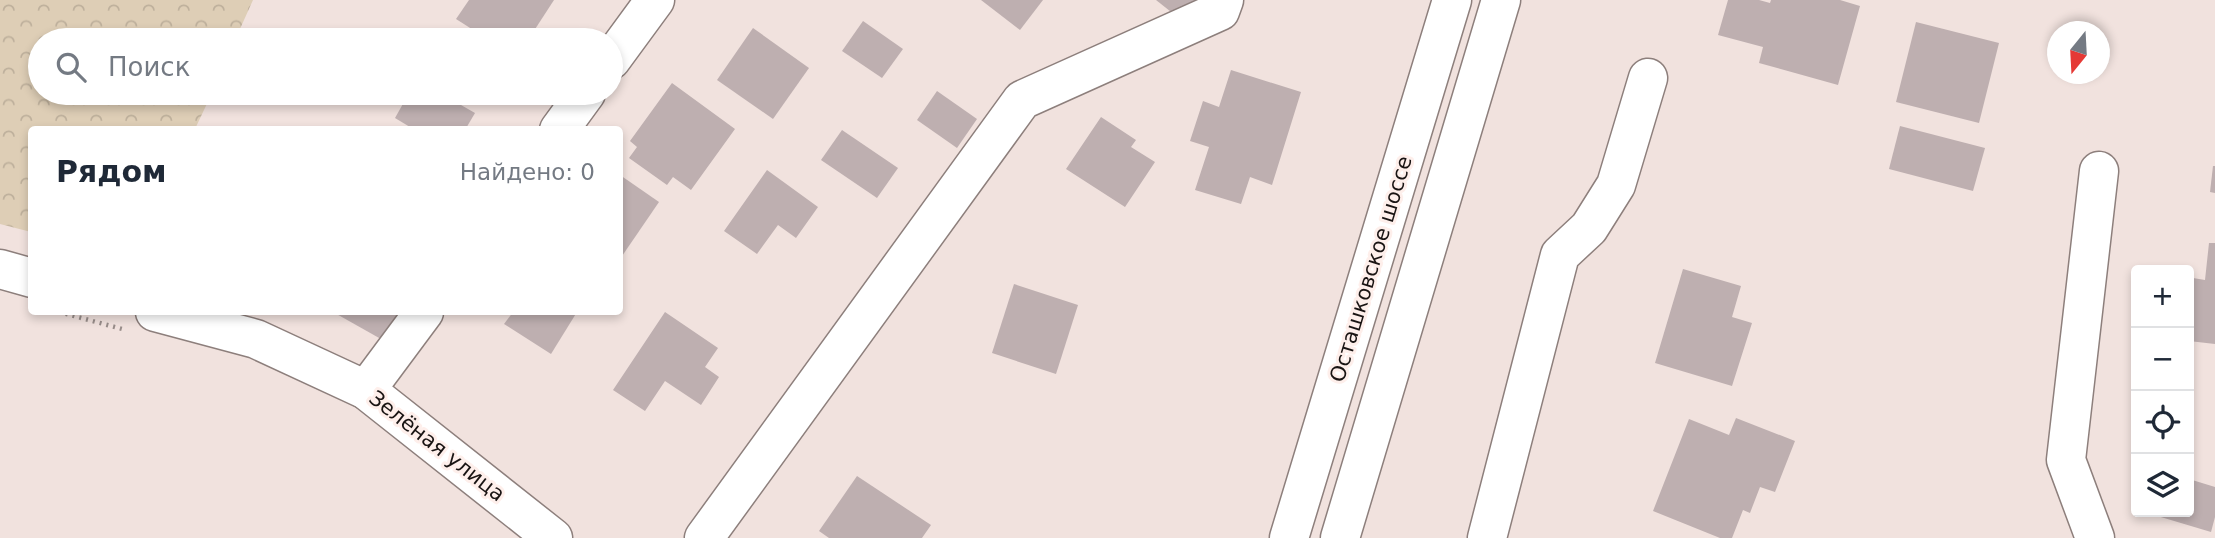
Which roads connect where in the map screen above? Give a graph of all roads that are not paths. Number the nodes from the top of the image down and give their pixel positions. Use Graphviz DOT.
graph roads {
  1 [pos="655,0"];
  2 [pos="1224,0"];
  3 [pos="1452,0"];
  4 [pos="1501,0"];
  5 [pos="623,44"];
  6 [pos="1648,78"];
  7 [pos="577,105"];
  8 [pos="562,126"];
  9 [pos="2099,171"];
  10 [pos="0,269"];
  11 [pos="28,277"];
  12 [pos="422,315"];
  13 [pos="141,321"];
  14 [pos="366,390"];
  15 [pos="545,535"];
  16 [pos="705,538"];
  17 [pos="1289,538"];
  18 [pos="1340,538"];
  19 [pos="1487,538"];
  20 [pos="2095,538"];
  1 -- 5 [label="street"];
  2 -- 16 [label="street"];
  3 -- 17 [label="street, Осташковское шоссе"];
  4 -- 18 [label="street"];
  6 -- 19 [label="street"];
  7 -- 8 [label="street"];
  9 -- 20 [label="street"];
  10 -- 11 [label="street"];
  12 -- 14 [label="street"];
  13 -- 14 [label="street, Зелёная улица"];
  14 -- 15 [label="street, Зелёная улица"];
}
